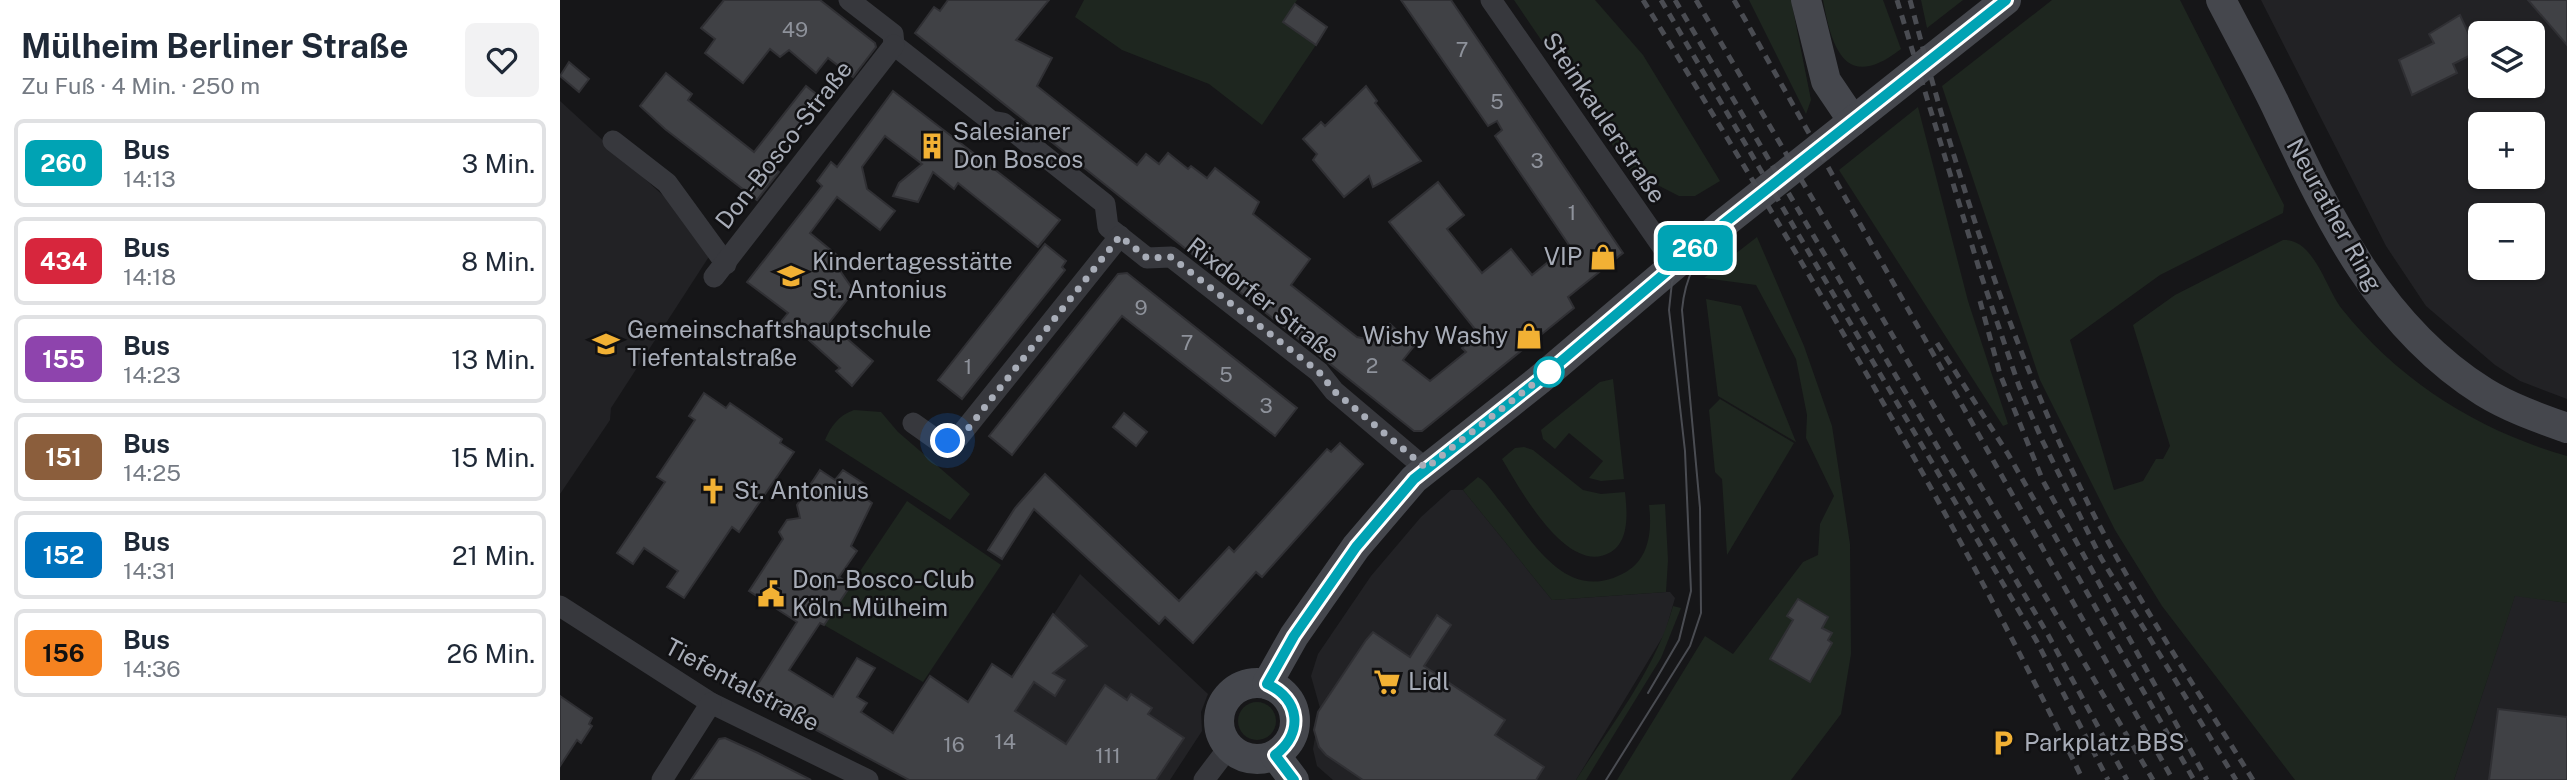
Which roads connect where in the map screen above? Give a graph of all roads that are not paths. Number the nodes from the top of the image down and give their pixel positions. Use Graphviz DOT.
graph roads {
  1 [pos="849,0"];
  2 [pos="1491,0"];
  3 [pos="1806,0"];
  4 [pos="2006,0"];
  5 [pos="2221,0"];
  6 [pos="894,44"];
  7 [pos="1853,121"];
  8 [pos="613,141"];
  9 [pos="1120,236"];
  10 [pos="1675,265"];
  11 [pos="913,423"];
  12 [pos="2567,428"];
  13 [pos="1426,468"];
  14 [pos="560,606"];
  15 [pos="1267,684"];
  16 [pos="711,703"];
  17 [pos="1229,747"];
  18 [pos="1275,755"];
  19 [pos="662,780"];
  20 [pos="868,780"];
  21 [pos="1204,780"];
  22 [pos="1294,780"];
  1 -- 6 [label="street, Rixdorfer Straße"];
  2 -- 10 [label="street, Steinkaulerstraße"];
  3 -- 7 [label="main road"];
  4 -- 7 [label="main road"];
  5 -- 12 [label="main road, Neurather Ring"];
  6 -- 8 [label="street, Don-Bosco-Straße"];
  6 -- 9 [label="street, Rixdorfer Straße"];
  7 -- 10 [label="main road"];
  9 -- 11 [label="street"];
  9 -- 13 [label="street, Rixdorfer Straße"];
  10 -- 13 [label="main road"];
  13 -- 15 [label="main road"];
  14 -- 16 [label="street, Tiefentalstraße"];
  15 -- 17 [label="main road"];
  15 -- 18 [label="main road"];
  16 -- 19 [label="street"];
  16 -- 20 [label="street, Tiefentalstraße"];
  17 -- 18 [label="main road"];
  17 -- 21 [label="street"];
  18 -- 22 [label="main road"];
}
